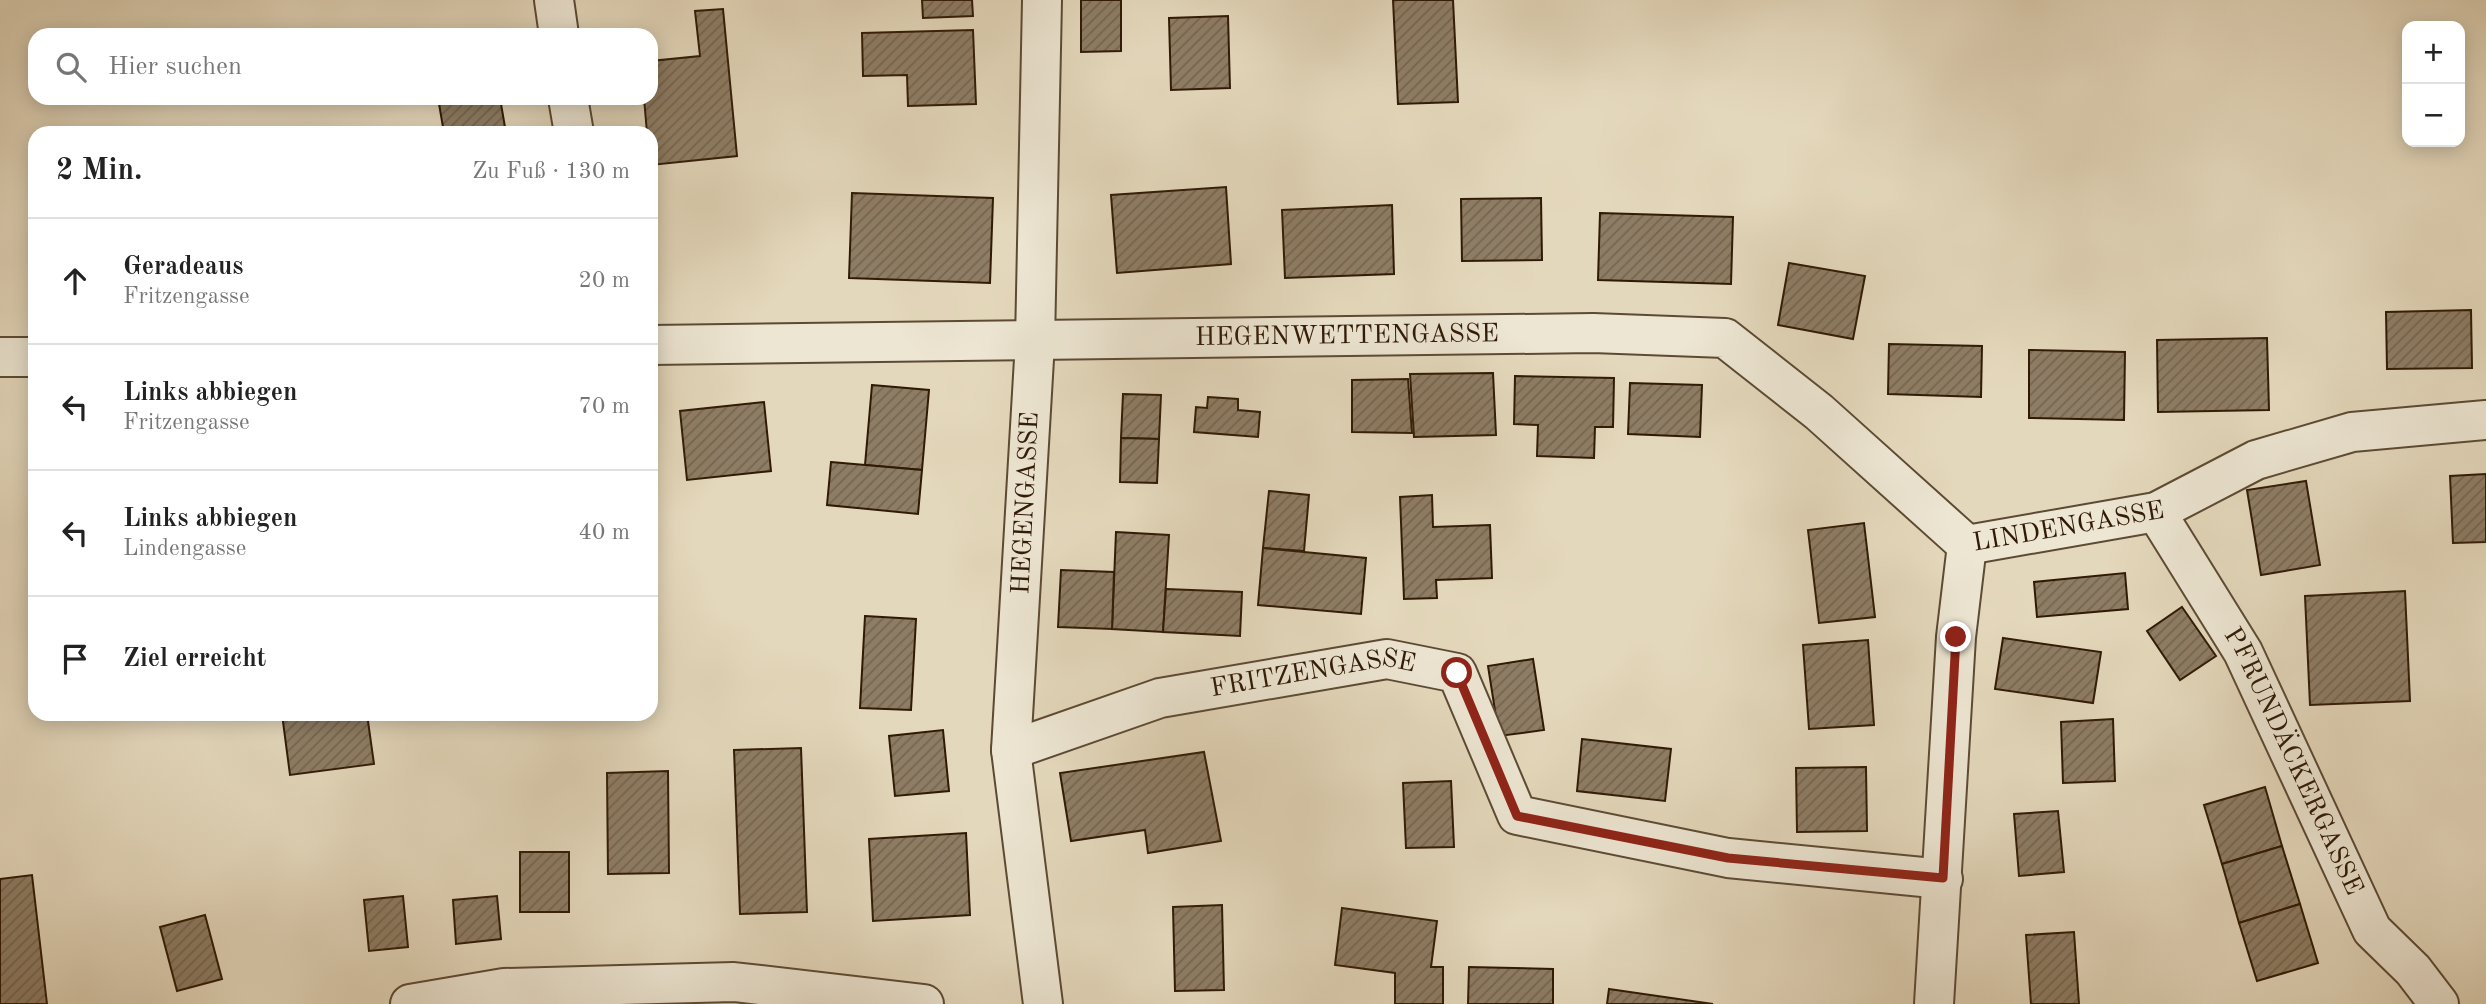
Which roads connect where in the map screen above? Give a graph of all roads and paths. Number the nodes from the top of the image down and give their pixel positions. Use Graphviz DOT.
graph roads {
  1 [pos="554,0"];
  2 [pos="1042,0"];
  3 [pos="558,28"];
  4 [pos="569,105"];
  5 [pos="573,126"];
  6 [pos="1035,342"];
  7 [pos="658,345"];
  8 [pos="0,357"];
  9 [pos="28,357"];
  10 [pos="2486,420"];
  11 [pos="2156,512"];
  12 [pos="1967,545"];
  13 [pos="1011,750"];
  14 [pos="1943,878"];
  15 [pos="410,1004"];
  16 [pos="924,1004"];
  17 [pos="1044,1004"];
  18 [pos="1934,1004"];
  19 [pos="2439,1004"];
  1 -- 3 [label="street"];
  2 -- 6 [label="street, HEGENGASSE"];
  4 -- 5 [label="street"];
  6 -- 7 [label="street, HEGENWETTENGASSE"];
  6 -- 12 [label="street, HEGENWETTENGASSE"];
  6 -- 13 [label="street, HEGENGASSE"];
  8 -- 9 [label="street"];
  10 -- 11 [label="street, LINDENGASSE"];
  11 -- 12 [label="street, LINDENGASSE"];
  11 -- 19 [label="street, PFRUNDÄCKERGASSE"];
  12 -- 14 [label="street, LINDENGASSE"];
  13 -- 14 [label="street, FRITZENGASSE"];
  13 -- 17 [label="street, HEGENGASSE"];
  14 -- 18 [label="street, LINDENGASSE"];
  15 -- 16 [label="street"];
}
